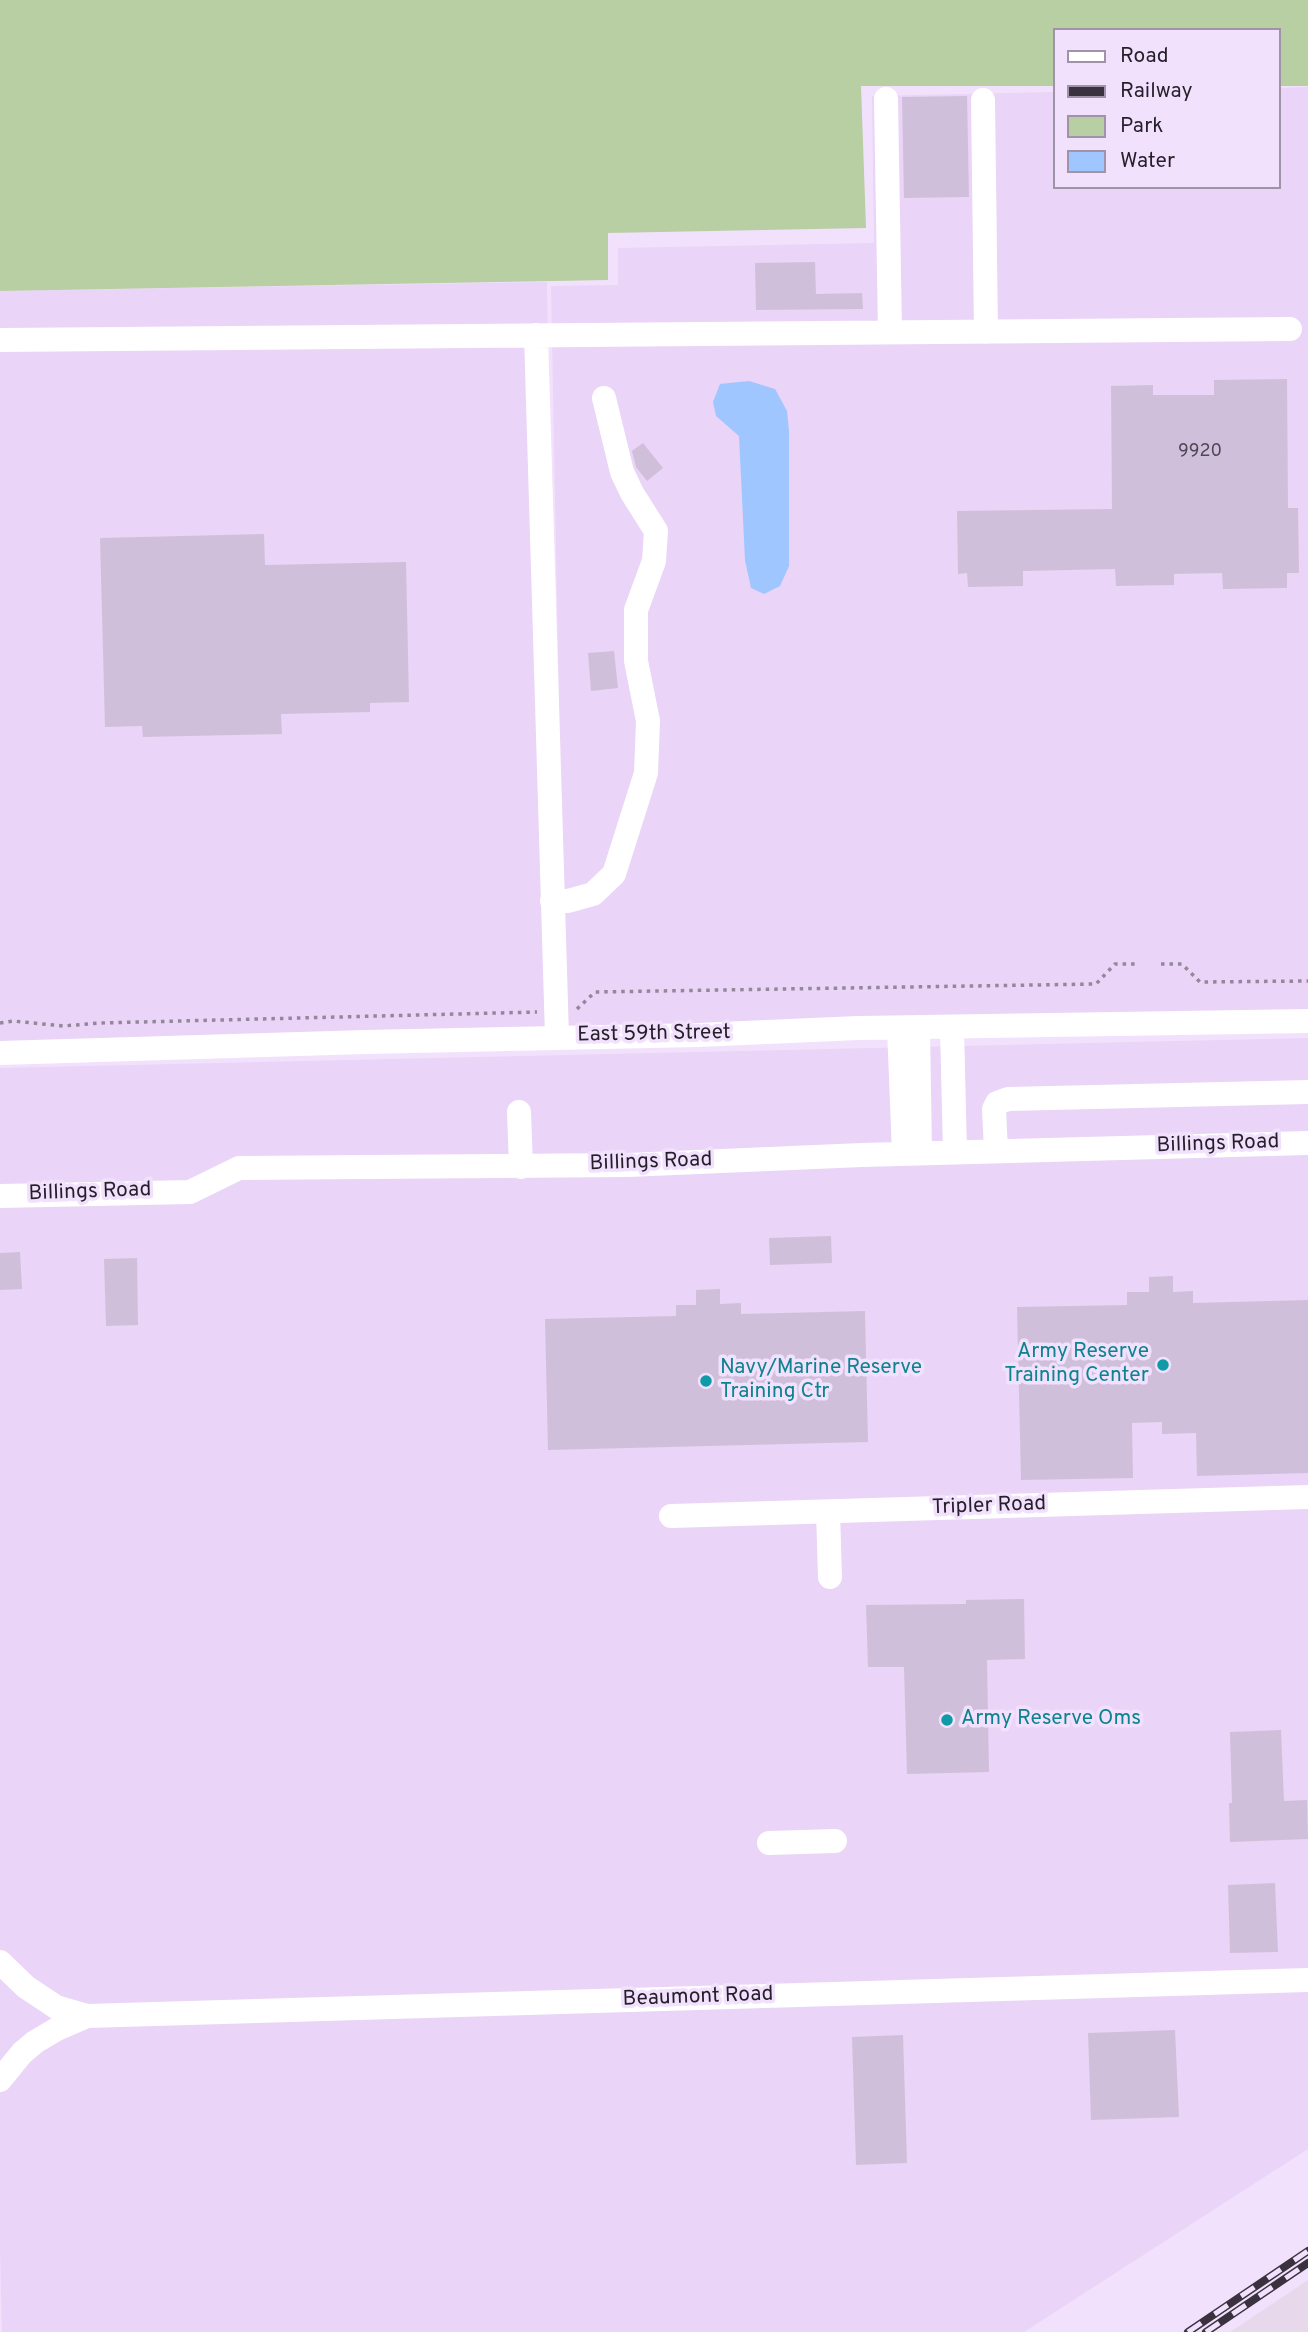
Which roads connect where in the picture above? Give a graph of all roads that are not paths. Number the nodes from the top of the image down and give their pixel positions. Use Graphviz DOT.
graph roads {
  1 [pos="886,100"];
  2 [pos="983,100"];
  3 [pos="1290,329"];
  4 [pos="986,331"];
  5 [pos="890,332"];
  6 [pos="536,335"];
  7 [pos="0,340"];
  8 [pos="604,398"];
  9 [pos="552,901"];
  10 [pos="1308,1021"];
  11 [pos="908,1028"];
  12 [pos="952,1028"];
  13 [pos="557,1037"];
  14 [pos="0,1052"];
  15 [pos="1308,1092"];
  16 [pos="519,1112"];
  17 [pos="1308,1143"];
  18 [pos="996,1151"];
  19 [pos="955,1152"];
  20 [pos="912,1154"];
  21 [pos="521,1167"];
  22 [pos="0,1196"];
  23 [pos="1308,1497"];
  24 [pos="828,1512"];
  25 [pos="671,1516"];
  26 [pos="830,1577"];
  27 [pos="835,1841"];
  28 [pos="769,1843"];
  29 [pos="0,1962"];
  30 [pos="1308,1980"];
  31 [pos="87,2016"];
  32 [pos="0,2080"];
  1 -- 5 [label="street"];
  2 -- 4 [label="street"];
  3 -- 4 [label="street"];
  4 -- 5 [label="street"];
  5 -- 6 [label="street"];
  6 -- 7 [label="street"];
  6 -- 9 [label="street"];
  8 -- 9 [label="street"];
  9 -- 13 [label="street"];
  10 -- 12 [label="street, East 59th Street"];
  11 -- 12 [label="street, East 59th Street"];
  11 -- 13 [label="street, East 59th Street"];
  11 -- 20 [label="street"];
  12 -- 19 [label="street"];
  13 -- 14 [label="street, East 59th Street"];
  15 -- 18 [label="street"];
  16 -- 21 [label="street"];
  17 -- 18 [label="street, Billings Road"];
  18 -- 19 [label="street, Billings Road"];
  19 -- 20 [label="street, Billings Road"];
  20 -- 21 [label="street, Billings Road"];
  21 -- 22 [label="street, Billings Road"];
  23 -- 24 [label="street, Tripler Road"];
  24 -- 25 [label="street, Tripler Road"];
  24 -- 26 [label="street"];
  27 -- 28 [label="street"];
  29 -- 31 [label="street, Beaumont Road"];
  30 -- 31 [label="street, Beaumont Road"];
  31 -- 32 [label="street, Beaumont Road"];
}
